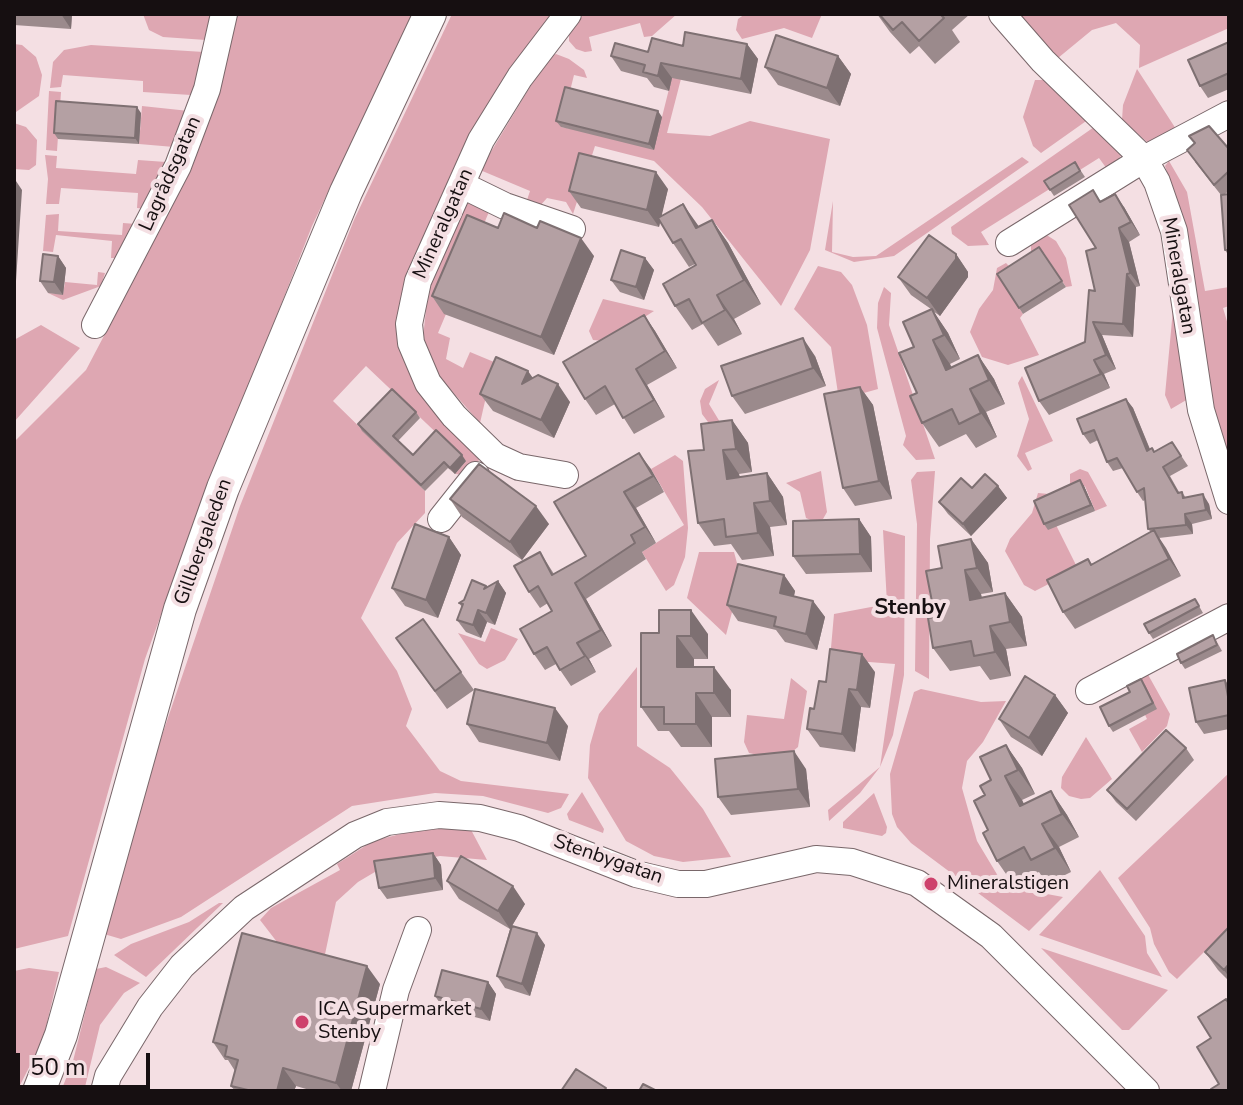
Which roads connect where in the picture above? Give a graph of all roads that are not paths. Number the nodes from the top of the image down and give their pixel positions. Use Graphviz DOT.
graph roads {
  1 [pos="224,14"];
  2 [pos="430,14"];
  3 [pos="568,14"];
  4 [pos="1002,14"];
  5 [pos="1229,114"];
  6 [pos="1144,159"];
  7 [pos="462,185"];
  8 [pos="572,229"];
  9 [pos="1009,243"];
  10 [pos="95,325"];
  11 [pos="495,456"];
  12 [pos="565,475"];
  13 [pos="1229,501"];
  14 [pos="441,519"];
  15 [pos="1229,617"];
  16 [pos="1089,691"];
  17 [pos="418,930"];
  18 [pos="39,1091"];
  19 [pos="104,1091"];
  20 [pos="372,1091"];
  21 [pos="1146,1091"];
  1 -- 10 [label="street, Lagrådsgatan"];
  2 -- 18 [label="main road, Gillbergaleden"];
  3 -- 7 [label="street, Mineralgatan"];
  4 -- 6 [label="street, Mineralgatan"];
  5 -- 6 [label="street"];
  6 -- 9 [label="street"];
  6 -- 13 [label="street, Mineralgatan"];
  7 -- 8 [label="street"];
  7 -- 11 [label="street, Mineralgatan"];
  11 -- 12 [label="street, Mineralgatan"];
  11 -- 14 [label="street"];
  15 -- 16 [label="street"];
  17 -- 20 [label="street"];
  19 -- 21 [label="street, Stenbygatan"];
}
